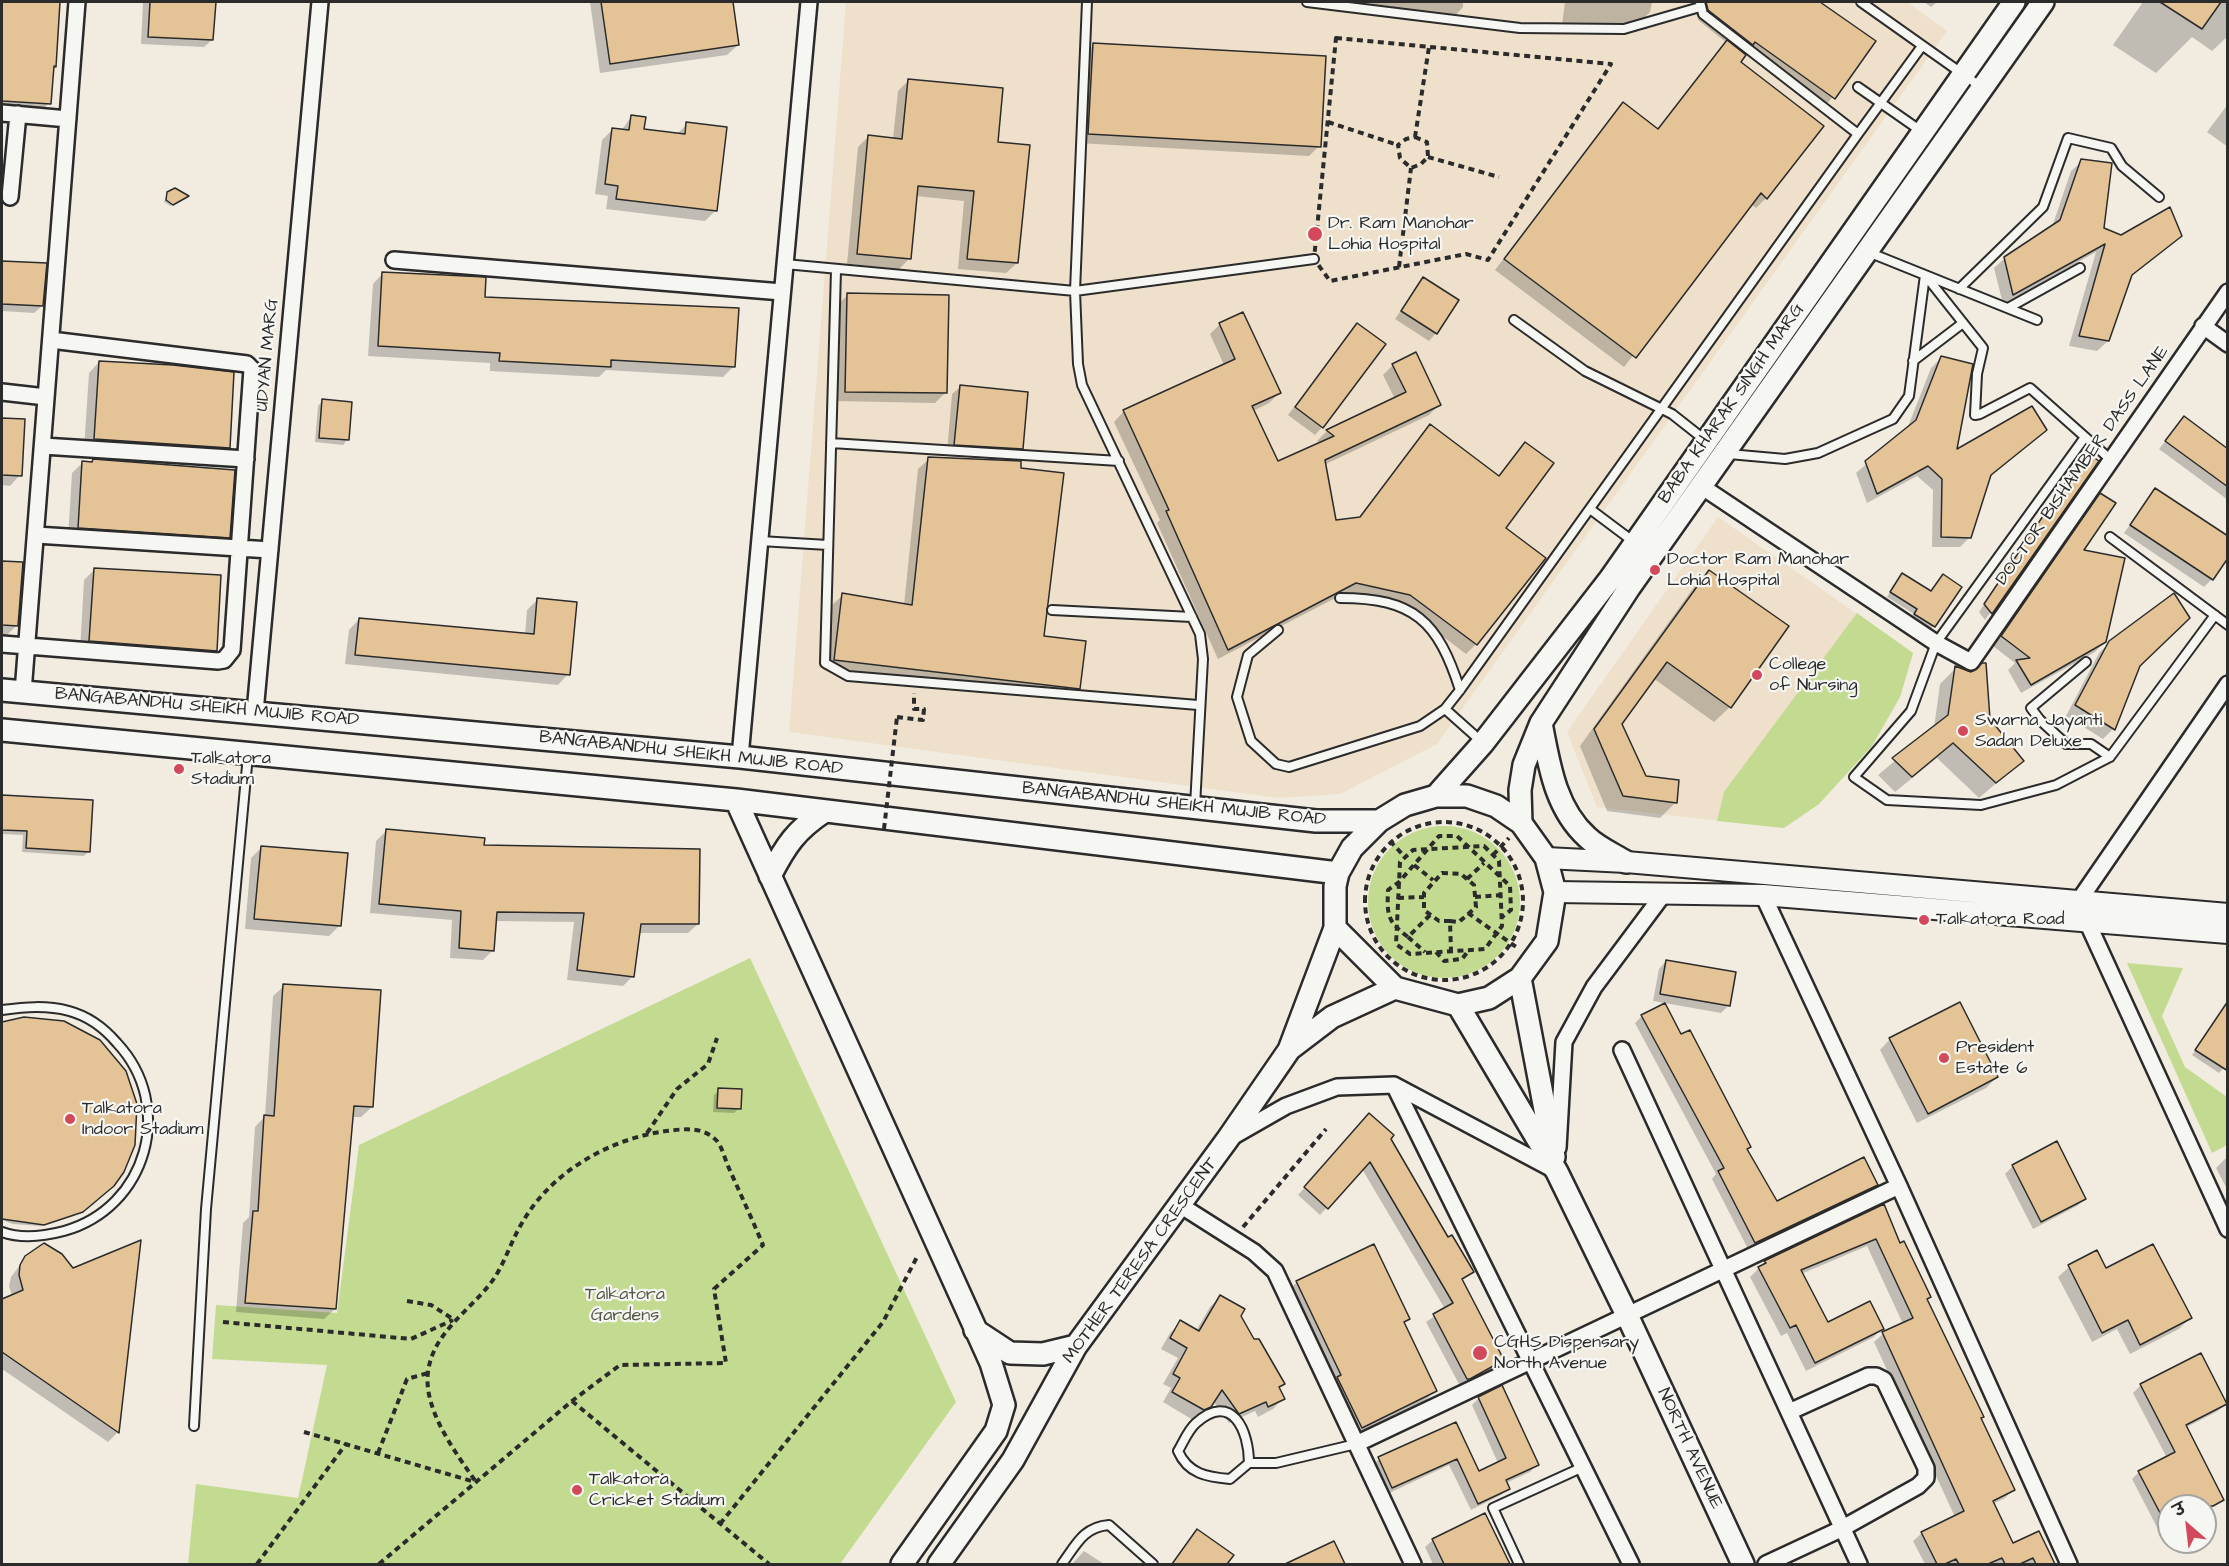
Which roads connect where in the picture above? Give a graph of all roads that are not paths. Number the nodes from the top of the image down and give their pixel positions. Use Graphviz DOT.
graph roads {
  1 [pos="77,2"];
  2 [pos="320,2"];
  3 [pos="808,2"];
  4 [pos="1087,2"];
  5 [pos="1307,2"];
  6 [pos="1861,2"];
  7 [pos="2014,2"];
  8 [pos="2043,2"];
  9 [pos="1700,4"];
  10 [pos="1922,46"];
  11 [pos="1963,74"];
  12 [pos="1858,87"];
  13 [pos="1982,88"];
  14 [pos="1880,104"];
  15 [pos="2,113"];
  16 [pos="18,114"];
  17 [pos="68,119"];
  18 [pos="1923,132"];
  19 [pos="1858,134"];
  20 [pos="2159,196"];
  21 [pos="10,197"];
  22 [pos="1866,251"];
  23 [pos="1314,259"];
  24 [pos="393,260"];
  25 [pos="785,264"];
  26 [pos="2080,268"];
  27 [pos="836,270"];
  28 [pos="1925,275"];
  29 [pos="1959,289"];
  30 [pos="1075,291"];
  31 [pos="782,292"];
  32 [pos="2228,292"];
  33 [pos="2008,308"];
  34 [pos="1514,320"];
  35 [pos="2037,320"];
  36 [pos="1963,323"];
  37 [pos="2203,326"];
  38 [pos="51,340"];
  39 [pos="2228,344"];
  40 [pos="1913,361"];
  41 [pos="2,392"];
  42 [pos="46,397"];
  43 [pos="1659,410"];
  44 [pos="2085,437"];
  45 [pos="1706,440"];
  46 [pos="831,443"];
  47 [pos="43,446"];
  48 [pos="1724,453"];
  49 [pos="246,459"];
  50 [pos="2111,460"];
  51 [pos="1119,461"];
  52 [pos="1701,486"];
  53 [pos="1590,509"];
  54 [pos="36,535"];
  55 [pos="2110,537"];
  56 [pos="760,541"];
  57 [pos="1635,543"];
  58 [pos="828,545"];
  59 [pos="237,548"];
  60 [pos="270,550"];
  61 [pos="1340,598"];
  62 [pos="1052,610"];
  63 [pos="2215,615"];
  64 [pos="1192,617"];
  65 [pos="2228,625"];
  66 [pos="1278,630"];
  67 [pos="1936,643"];
  68 [pos="2,644"];
  69 [pos="27,647"];
  70 [pos="2086,662"];
  71 [pos="2228,684"];
  72 [pos="2,690"];
  73 [pos="1460,690"];
  74 [pos="23,692"];
  75 [pos="1198,705"];
  76 [pos="1445,710"];
  77 [pos="255,712"];
  78 [pos="1541,723"];
  79 [pos="2,730"];
  80 [pos="1483,743"];
  81 [pos="248,754"];
  82 [pos="740,757"];
  83 [pos="2110,757"];
  84 [pos="1436,796"];
  85 [pos="736,800"];
  86 [pos="1195,809"];
  87 [pos="825,811"];
  88 [pos="1377,823"];
  89 [pos="1521,823"];
  90 [pos="1546,858"];
  91 [pos="1626,862"];
  92 [pos="1338,873"];
  93 [pos="770,876"];
  94 [pos="1555,892"];
  95 [pos="1665,892"];
  96 [pos="1763,895"];
  97 [pos="2078,902"];
  98 [pos="2228,914"];
  99 [pos="2086,921"];
  100 [pos="1335,928"];
  101 [pos="2228,933"];
  102 [pos="1520,978"];
  103 [pos="1395,988"];
  104 [pos="1458,1005"];
  105 [pos="2,1010"];
  106 [pos="1289,1050"];
  107 [pos="1622,1050"];
  108 [pos="1394,1085"];
  109 [pos="1227,1140"];
  110 [pos="1557,1172"];
  111 [pos="1899,1186"];
  112 [pos="1180,1204"];
  113 [pos="2228,1229"];
  114 [pos="2,1232"];
  115 [pos="1723,1270"];
  116 [pos="1627,1315"];
  117 [pos="975,1330"];
  118 [pos="1076,1346"];
  119 [pos="1531,1361"];
  120 [pos="1789,1412"];
  121 [pos="194,1426"];
  122 [pos="1356,1444"];
  123 [pos="1249,1463"];
  124 [pos="1584,1467"];
  125 [pos="1841,1528"];
  126 [pos="902,1564"];
  127 [pos="939,1564"];
  128 [pos="1062,1564"];
  129 [pos="1152,1564"];
  130 [pos="1413,1564"];
  131 [pos="1520,1564"];
  132 [pos="1631,1564"];
  133 [pos="1743,1564"];
  134 [pos="1766,1564"];
  135 [pos="1858,1564"];
  136 [pos="2069,1564"];
  1 -- 17 [label="street"];
  2 -- 60 [label="street, UDYAN MARG"];
  3 -- 25 [label="street"];
  4 -- 30 [label="lane"];
  5 -- 9 [label="lane"];
  6 -- 10 [label="lane"];
  7 -- 11 [label="main road, BABA KHARAK SINGH MARG"];
  8 -- 13 [label="main road, BABA KHARAK SINGH MARG"];
  9 -- 19 [label="lane"];
  10 -- 11 [label="lane"];
  10 -- 14 [label="lane"];
  11 -- 13 [label="lane"];
  11 -- 18 [label="main road, BABA KHARAK SINGH MARG"];
  12 -- 14 [label="lane"];
  13 -- 22 [label="main road, BABA KHARAK SINGH MARG"];
  14 -- 18 [label="lane"];
  14 -- 19 [label="lane"];
  15 -- 16 [label="street"];
  16 -- 17 [label="street"];
  16 -- 21 [label="street"];
  17 -- 38 [label="street"];
  18 -- 45 [label="main road, BABA KHARAK SINGH MARG"];
  19 -- 43 [label="lane"];
  20 -- 29 [label="lane"];
  22 -- 28 [label="lane"];
  22 -- 48 [label="main road, BABA KHARAK SINGH MARG"];
  23 -- 30 [label="lane"];
  24 -- 31 [label="street"];
  25 -- 27 [label="lane"];
  25 -- 31 [label="street"];
  26 -- 33 [label="lane"];
  27 -- 30 [label="lane"];
  27 -- 46 [label="lane"];
  28 -- 29 [label="lane"];
  28 -- 36 [label="lane"];
  28 -- 40 [label="lane"];
  29 -- 33 [label="lane"];
  30 -- 51 [label="lane"];
  31 -- 56 [label="street"];
  32 -- 37 [label="street, DOCTOR BISHAMBER DASS LANE"];
  33 -- 35 [label="lane"];
  34 -- 43 [label="lane"];
  36 -- 40 [label="lane"];
  36 -- 44 [label="lane"];
  37 -- 39 [label="street"];
  37 -- 50 [label="street, DOCTOR BISHAMBER DASS LANE"];
  38 -- 42 [label="street"];
  38 -- 49 [label="street"];
  40 -- 48 [label="lane"];
  41 -- 42 [label="street"];
  42 -- 47 [label="street"];
  43 -- 45 [label="lane"];
  43 -- 53 [label="lane"];
  44 -- 50 [label="lane"];
  44 -- 67 [label="lane"];
  45 -- 57 [label="main road, BABA KHARAK SINGH MARG"];
  46 -- 51 [label="lane"];
  46 -- 58 [label="lane"];
  47 -- 49 [label="street"];
  47 -- 54 [label="street"];
  48 -- 52 [label="main road, BABA KHARAK SINGH MARG"];
  49 -- 59 [label="street"];
  50 -- 67 [label="street, DOCTOR BISHAMBER DASS LANE"];
  51 -- 64 [label="lane"];
  52 -- 67 [label="street"];
  52 -- 78 [label="main road, BABA KHARAK SINGH MARG"];
  53 -- 57 [label="lane"];
  53 -- 73 [label="lane"];
  54 -- 59 [label="street"];
  54 -- 69 [label="street"];
  55 -- 63 [label="lane"];
  56 -- 58 [label="lane"];
  56 -- 82 [label="street"];
  57 -- 80 [label="main road, BABA KHARAK SINGH MARG"];
  58 -- 75 [label="lane"];
  59 -- 60 [label="street"];
  59 -- 69 [label="street"];
  60 -- 77 [label="street, UDYAN MARG"];
  61 -- 73 [label="lane"];
  62 -- 64 [label="lane"];
  63 -- 65 [label="lane"];
  63 -- 83 [label="lane"];
  64 -- 75 [label="lane"];
  66 -- 76 [label="lane"];
  67 -- 83 [label="lane"];
  68 -- 69 [label="street"];
  69 -- 74 [label="street"];
  70 -- 83 [label="lane"];
  71 -- 97 [label="street"];
  72 -- 74 [label="main road, BANGABANDHU SHEIKH MUJIB ROAD"];
  73 -- 76 [label="lane"];
  74 -- 77 [label="main road, BANGABANDHU SHEIKH MUJIB ROAD"];
  75 -- 86 [label="lane"];
  76 -- 80 [label="lane"];
  77 -- 82 [label="main road, BANGABANDHU SHEIKH MUJIB ROAD"];
  78 -- 89 [label="main road, BABA KHARAK SINGH MARG"];
  78 -- 91 [label="main road"];
  79 -- 81 [label="main road"];
  80 -- 84 [label="main road, BABA KHARAK SINGH MARG"];
  81 -- 85 [label="main road"];
  81 -- 121 [label="lane"];
  82 -- 86 [label="main road, BANGABANDHU SHEIKH MUJIB ROAD"];
  84 -- 88 [label="main road"];
  84 -- 89 [label="main road"];
  85 -- 87 [label="main road"];
  85 -- 93 [label="main road"];
  86 -- 88 [label="main road, BANGABANDHU SHEIKH MUJIB ROAD"];
  87 -- 92 [label="main road"];
  87 -- 93 [label="main road"];
  88 -- 92 [label="main road"];
  89 -- 90 [label="main road"];
  90 -- 91 [label="street"];
  90 -- 94 [label="main road"];
  91 -- 97 [label="street"];
  92 -- 100 [label="main road"];
  93 -- 117 [label="main road"];
  94 -- 95 [label="street"];
  94 -- 102 [label="main road"];
  95 -- 96 [label="street"];
  95 -- 110 [label="street"];
  96 -- 99 [label="street"];
  96 -- 111 [label="street"];
  97 -- 98 [label="street"];
  97 -- 99 [label="street"];
  99 -- 101 [label="street"];
  99 -- 113 [label="street"];
  100 -- 103 [label="main road"];
  100 -- 106 [label="main road, MOTHER TERESA CRESCENT"];
  102 -- 104 [label="main road"];
  102 -- 110 [label="main road, NORTH AVENUE"];
  103 -- 104 [label="main road"];
  103 -- 106 [label="main road, MOTHER TERESA CRESCENT"];
  104 -- 110 [label="main road, NORTH AVENUE"];
  105 -- 114 [label="lane"];
  106 -- 109 [label="main road, MOTHER TERESA CRESCENT"];
  107 -- 115 [label="street"];
  108 -- 109 [label="street"];
  108 -- 110 [label="street"];
  108 -- 119 [label="street"];
  109 -- 112 [label="main road, MOTHER TERESA CRESCENT"];
  110 -- 116 [label="main road, NORTH AVENUE"];
  111 -- 115 [label="street"];
  111 -- 136 [label="street"];
  112 -- 118 [label="main road, MOTHER TERESA CRESCENT"];
  112 -- 122 [label="street"];
  115 -- 116 [label="street"];
  115 -- 120 [label="street"];
  116 -- 119 [label="street"];
  116 -- 133 [label="main road, NORTH AVENUE"];
  117 -- 118 [label="main road"];
  117 -- 126 [label="main road"];
  118 -- 127 [label="main road, MOTHER TERESA CRESCENT"];
  119 -- 122 [label="street"];
  119 -- 124 [label="street"];
  120 -- 125 [label="street"];
  120 -- 125 [label="street"];
  122 -- 123 [label="lane"];
  122 -- 130 [label="street"];
  123 -- 123 [label="lane"];
  124 -- 131 [label="lane"];
  124 -- 132 [label="street"];
  125 -- 134 [label="street"];
  125 -- 135 [label="street"];
  128 -- 129 [label="lane"];
}
